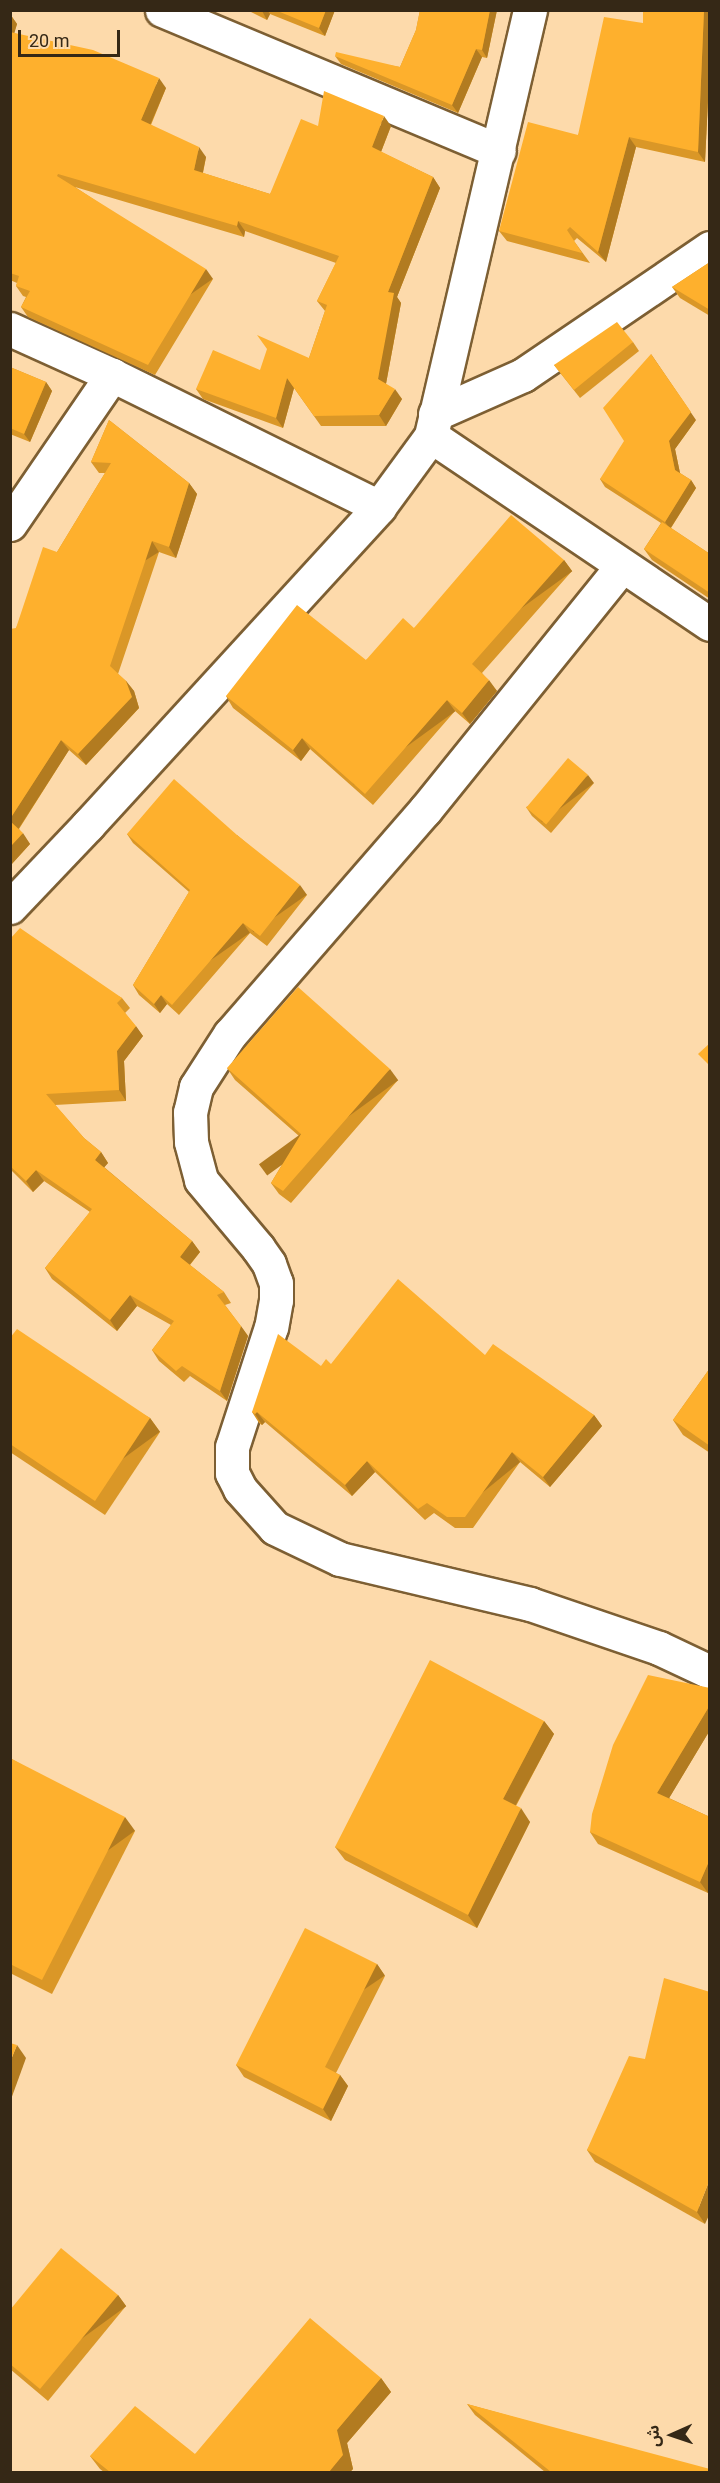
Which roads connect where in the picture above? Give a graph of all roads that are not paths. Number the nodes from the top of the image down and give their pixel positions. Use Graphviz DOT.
graph roads {
  1 [pos="162,10"];
  2 [pos="530,10"];
  3 [pos="499,151"];
  4 [pos="710,248"];
  5 [pos="10,329"];
  6 [pos="112,375"];
  7 [pos="433,425"];
  8 [pos="379,507"];
  9 [pos="10,524"];
  10 [pos="622,566"];
  11 [pos="710,624"];
  12 [pos="10,907"];
  13 [pos="710,1672"];
  1 -- 3 [label="street"];
  2 -- 3 [label="street"];
  3 -- 7 [label="street"];
  4 -- 7 [label="street"];
  5 -- 6 [label="street"];
  6 -- 8 [label="street"];
  6 -- 9 [label="street"];
  7 -- 8 [label="street"];
  7 -- 10 [label="street"];
  8 -- 12 [label="street"];
  10 -- 11 [label="street"];
  10 -- 13 [label="street"];
}
